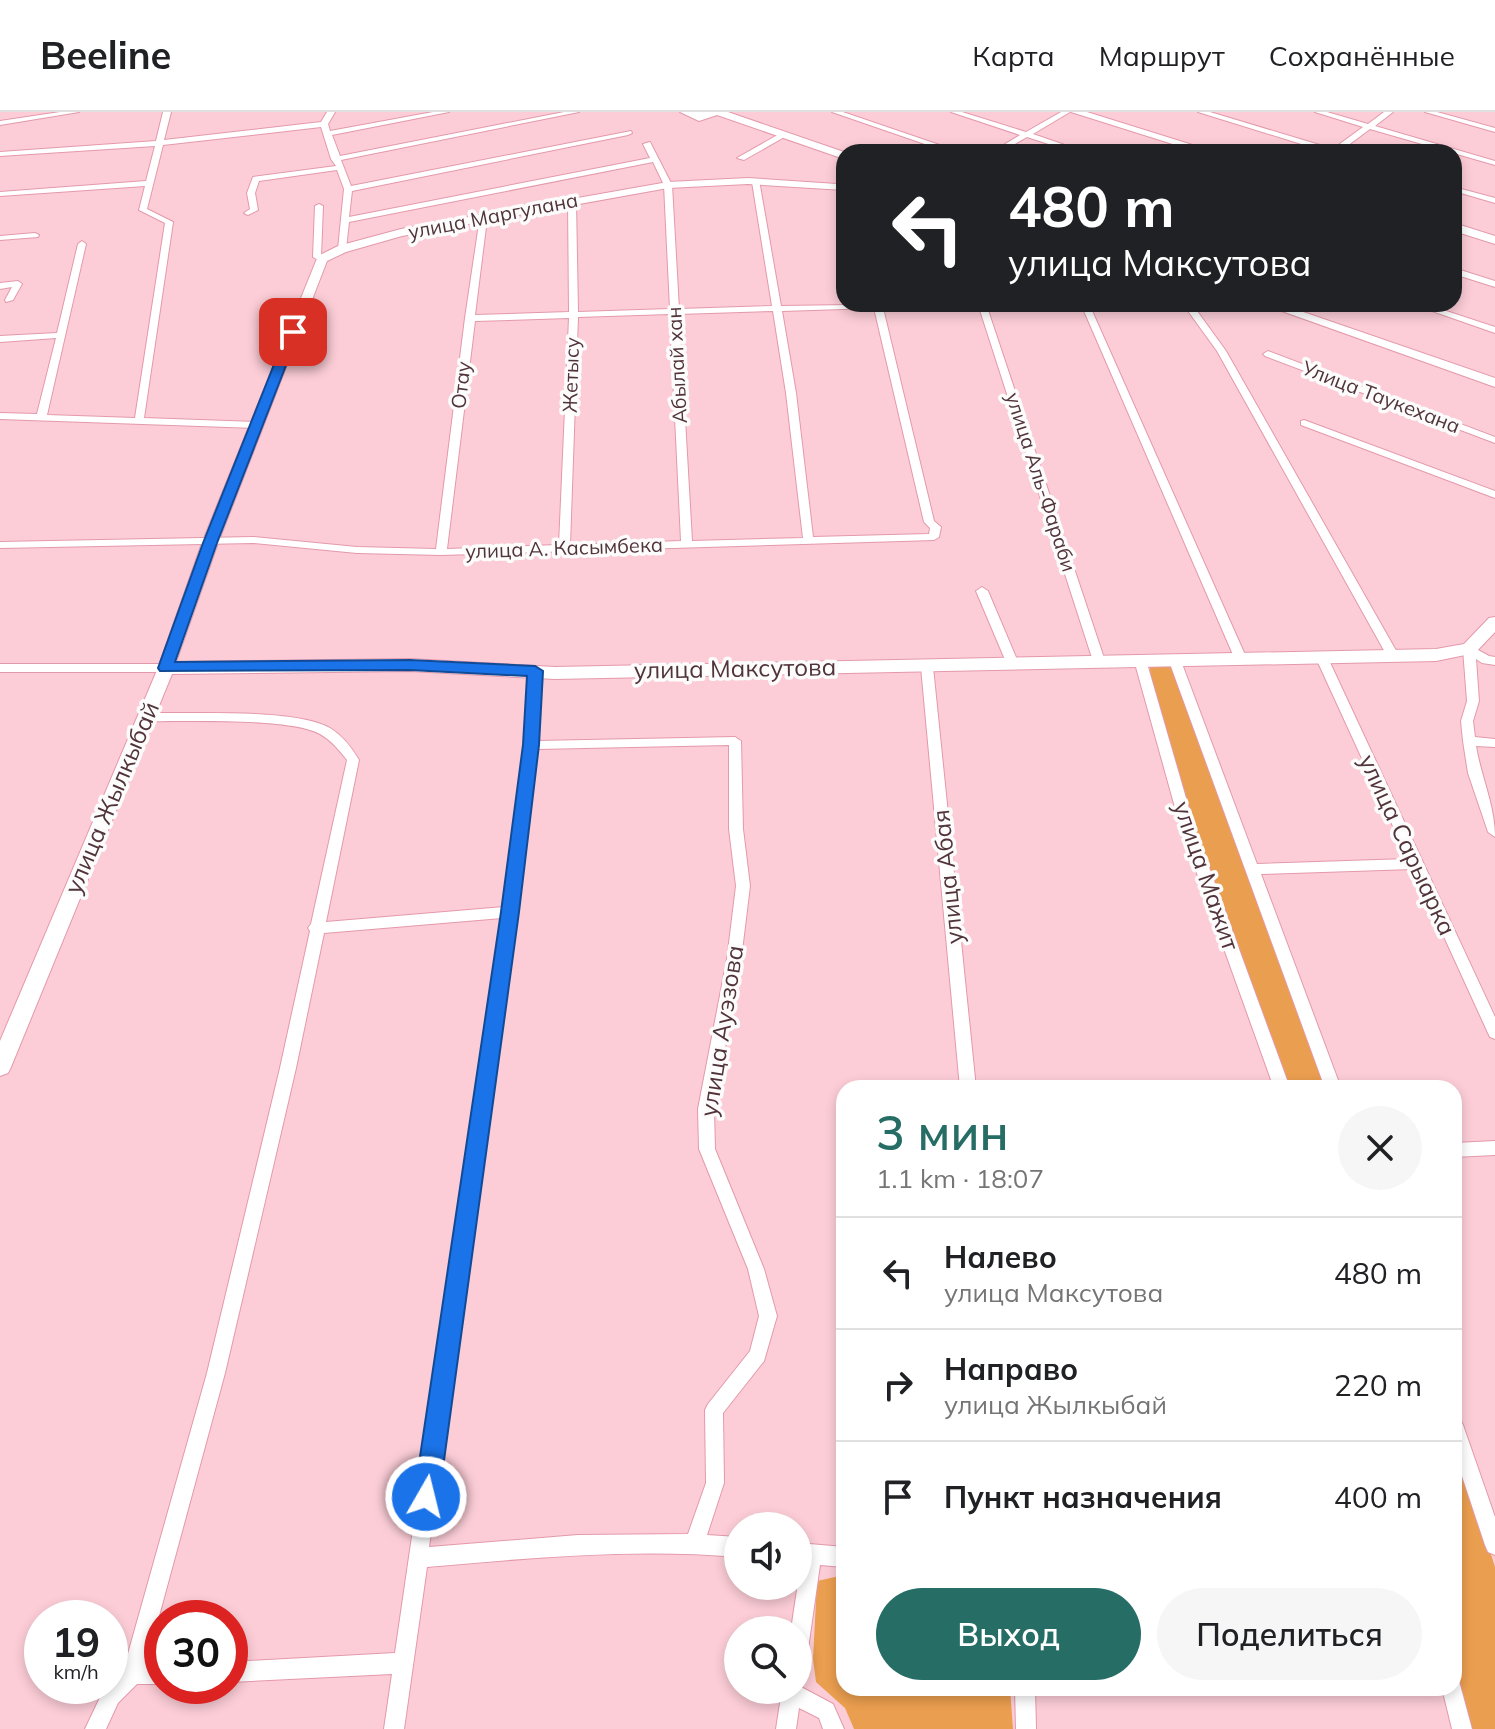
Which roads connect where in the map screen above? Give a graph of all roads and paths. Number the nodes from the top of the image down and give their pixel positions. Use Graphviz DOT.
graph roads {
  1 [pos="75,112"];
  2 [pos="167,112"];
  3 [pos="331,112"];
  4 [pos="445,112"];
  5 [pos="575,112"];
  6 [pos="685,112"];
  7 [pos="717,112"];
  8 [pos="836,112"];
  9 [pos="955,112"];
  10 [pos="1066,112"];
  11 [pos="1076,112"];
  12 [pos="1202,112"];
  13 [pos="1319,112"];
  14 [pos="1389,112"];
  15 [pos="1429,112"];
  16 [pos="17,116"];
  17 [pos="0,123"];
  18 [pos="324,124"];
  19 [pos="1368,126"];
  20 [pos="1495,130"];
  21 [pos="628,133"];
  22 [pos="327,134"];
  23 [pos="784,135"];
  24 [pos="1026,135"];
  25 [pos="159,143"];
  26 [pos="647,144"];
  27 [pos="932,144"];
  28 [pos="1010,144"];
  29 [pos="1055,144"];
  30 [pos="1183,144"];
  31 [pos="1308,144"];
  32 [pos="1344,144"];
  33 [pos="1430,144"];
  34 [pos="836,153"];
  35 [pos="1462,153"];
  36 [pos="0,154"];
  37 [pos="741,158"];
  38 [pos="335,159"];
  39 [pos="653,160"];
  40 [pos="1495,163"];
  41 [pos="338,168"];
  42 [pos="756,182"];
  43 [pos="151,183"];
  44 [pos="668,185"];
  45 [pos="836,186"];
  46 [pos="348,189"];
  47 [pos="1462,191"];
  48 [pos="0,194"];
  49 [pos="572,201"];
  50 [pos="1495,201"];
  51 [pos="319,206"];
  52 [pos="248,213"];
  53 [pos="483,219"];
  54 [pos="346,220"];
  55 [pos="1462,230"];
  56 [pos="35,235"];
  57 [pos="0,238"];
  58 [pos="1495,240"];
  59 [pos="82,244"];
  60 [pos="342,249"];
  61 [pos="322,259"];
  62 [pos="1462,274"];
  63 [pos="1495,284"];
  64 [pos="0,286"];
  65 [pos="9,300"];
  66 [pos="836,307"];
  67 [pos="776,310"];
  68 [pos="674,312"];
  69 [pos="880,312"];
  70 [pos="985,312"];
  71 [pos="1089,312"];
  72 [pos="1193,312"];
  73 [pos="1291,312"];
  74 [pos="1440,312"];
  75 [pos="574,316"];
  76 [pos="469,318"];
  77 [pos="1495,330"];
  78 [pos="61,335"];
  79 [pos="0,339"];
  80 [pos="1268,354"];
  81 [pos="1495,383"];
  82 [pos="0,416"];
  83 [pos="41,418"];
  84 [pos="139,421"];
  85 [pos="1304,423"];
  86 [pos="258,425"];
  87 [pos="1495,440"];
  88 [pos="1495,495"];
  89 [pos="808,538"];
  90 [pos="210,543"];
  91 [pos="687,544"];
  92 [pos="0,545"];
  93 [pos="564,550"];
  94 [pos="441,552"];
  95 [pos="982,591"];
  96 [pos="1495,622"];
  97 [pos="1469,649"];
  98 [pos="1392,654"];
  99 [pos="1321,656"];
  100 [pos="1240,657"];
  101 [pos="1140,660"];
  102 [pos="1099,661"];
  103 [pos="1175,661"];
  104 [pos="1495,661"];
  105 [pos="1012,662"];
  106 [pos="927,667"];
  107 [pos="166,668"];
  108 [pos="0,669"];
  109 [pos="535,671"];
  110 [pos="145,717"];
  111 [pos="1469,741"];
  112 [pos="1495,743"];
  113 [pos="531,745"];
  114 [pos="1495,832"];
  115 [pos="1415,864"];
  116 [pos="1251,869"];
  117 [pos="510,912"];
  118 [pos="315,928"];
  119 [pos="1495,1033"];
  120 [pos="0,1067"];
  121 [pos="967,1080"];
  122 [pos="1279,1080"];
  123 [pos="1330,1080"];
  124 [pos="1495,1148"];
  125 [pos="1462,1150"];
  126 [pos="1462,1448"];
  127 [pos="695,1542"];
  128 [pos="724,1545"];
  129 [pos="1495,1545"];
  130 [pos="812,1555"];
  131 [pos="836,1556"];
  132 [pos="418,1558"];
  133 [pos="403,1663"];
  134 [pos="248,1671"];
  135 [pos="133,1674"];
  136 [pos="144,1674"];
  137 [pos="1025,1696"];
  138 [pos="1454,1696"];
  139 [pos="812,1703"];
  140 [pos="790,1704"];
  141 [pos="95,1729"];
  142 [pos="394,1729"];
  143 [pos="786,1729"];
  144 [pos="834,1729"];
  145 [pos="1026,1729"];
  146 [pos="1462,1729"];
  1 -- 16 [label="street"];
  2 -- 25 [label="street"];
  3 -- 18 [label="street"];
  4 -- 22 [label="street"];
  5 -- 38 [label="street"];
  6 -- 7 [label="street"];
  7 -- 23 [label="street"];
  8 -- 27 [label="street"];
  9 -- 24 [label="street"];
  10 -- 24 [label="street"];
  11 -- 30 [label="street"];
  12 -- 31 [label="street"];
  13 -- 19 [label="street"];
  14 -- 19 [label="street"];
  15 -- 20 [label="street"];
  16 -- 17 [label="street"];
  18 -- 22 [label="street"];
  18 -- 25 [label="street"];
  19 -- 32 [label="street"];
  19 -- 33 [label="street"];
  21 -- 46 [label="street"];
  22 -- 38 [label="street"];
  23 -- 34 [label="street"];
  23 -- 37 [label="street"];
  24 -- 28 [label="street"];
  24 -- 29 [label="street"];
  25 -- 36 [label="street"];
  25 -- 43 [label="street"];
  26 -- 39 [label="street"];
  35 -- 40 [label="street"];
  38 -- 41 [label="street"];
  39 -- 44 [label="street"];
  39 -- 54 [label="street"];
  41 -- 46 [label="street"];
  41 -- 52 [label="street"];
  42 -- 44 [label="street, улица Маргулана"];
  42 -- 45 [label="street, улица Маргулана"];
  42 -- 67 [label="street"];
  43 -- 48 [label="street"];
  43 -- 84 [label="street"];
  44 -- 49 [label="street, улица Маргулана"];
  44 -- 68 [label="street, Абылай хан"];
  46 -- 54 [label="street"];
  47 -- 50 [label="street"];
  49 -- 53 [label="street, улица Маргулана"];
  49 -- 75 [label="street, Жетысу"];
  51 -- 61 [label="street"];
  53 -- 60 [label="street, улица Маргулана"];
  53 -- 76 [label="street, Отау"];
  54 -- 60 [label="street"];
  55 -- 58 [label="street"];
  56 -- 57 [label="street"];
  59 -- 78 [label="street"];
  60 -- 61 [label="street, улица Маргулана"];
  61 -- 86 [label="street, улица Жылкыбай"];
  62 -- 63 [label="street"];
  64 -- 65 [label="street"];
  66 -- 67 [label="street"];
  67 -- 68 [label="street"];
  67 -- 89 [label="street"];
  68 -- 75 [label="street"];
  68 -- 91 [label="street, Абылай хан"];
  69 -- 89 [label="street, улица А. Касымбека"];
  70 -- 102 [label="street, улица Аль-Фараби"];
  71 -- 100 [label="street"];
  72 -- 98 [label="street"];
  73 -- 81 [label="street"];
  74 -- 77 [label="street"];
  75 -- 76 [label="street"];
  75 -- 93 [label="street, Жетысу"];
  76 -- 94 [label="street, Отау"];
  78 -- 79 [label="street"];
  78 -- 83 [label="street"];
  80 -- 87 [label="street, Улица Таукехана"];
  82 -- 83 [label="street"];
  83 -- 84 [label="street"];
  84 -- 86 [label="street"];
  85 -- 88 [label="street"];
  86 -- 90 [label="street, улица Жылкыбай"];
  89 -- 91 [label="street, улица А. Касымбека"];
  90 -- 92 [label="street, улица А. Касымбека"];
  90 -- 94 [label="street, улица А. Касымбека"];
  90 -- 107 [label="street, улица Жылкыбай"];
  91 -- 93 [label="street, улица А. Касымбека"];
  93 -- 94 [label="street, улица А. Касымбека"];
  95 -- 105 [label="street"];
  96 -- 97 [label="street"];
  97 -- 98 [label="street, улица Максутова"];
  97 -- 104 [label="street"];
  97 -- 111 [label="street"];
  98 -- 99 [label="street, улица Максутова"];
  99 -- 100 [label="street, улица Максутова"];
  99 -- 115 [label="street, улица Сарыарка"];
  100 -- 103 [label="street, улица Максутова"];
  101 -- 102 [label="street, улица Максутова"];
  101 -- 103 [label="street, улица Максутова"];
  101 -- 122 [label="street, улица Мажит"];
  102 -- 105 [label="street, улица Максутова"];
  103 -- 116 [label="street"];
  105 -- 106 [label="street, улица Максутова"];
  106 -- 109 [label="street, улица Максутова"];
  106 -- 121 [label="street, улица Абая"];
  107 -- 108 [label="street, улица Максутова"];
  107 -- 109 [label="street, улица Максутова"];
  107 -- 110 [label="street, улица Жылкыбай"];
  109 -- 113 [label="street"];
  110 -- 118 [label="street"];
  110 -- 120 [label="street, улица Жылкыбай"];
  111 -- 112 [label="street"];
  111 -- 114 [label="street"];
  113 -- 117 [label="street"];
  113 -- 127 [label="street, улица Ауэзова"];
  115 -- 116 [label="street"];
  115 -- 119 [label="street, улица Сарыарка"];
  116 -- 123 [label="street"];
  117 -- 118 [label="street"];
  117 -- 132 [label="street"];
  118 -- 135 [label="street"];
  124 -- 125 [label="street"];
  126 -- 129 [label="street"];
  127 -- 128 [label="street"];
  127 -- 132 [label="street"];
  130 -- 131 [label="street"];
  132 -- 133 [label="street"];
  133 -- 134 [label="street"];
  133 -- 142 [label="street"];
  135 -- 136 [label="street"];
  135 -- 141 [label="street"];
  137 -- 145 [label="street"];
  138 -- 146 [label="street"];
  139 -- 144 [label="street"];
  140 -- 143 [label="street"];
}
